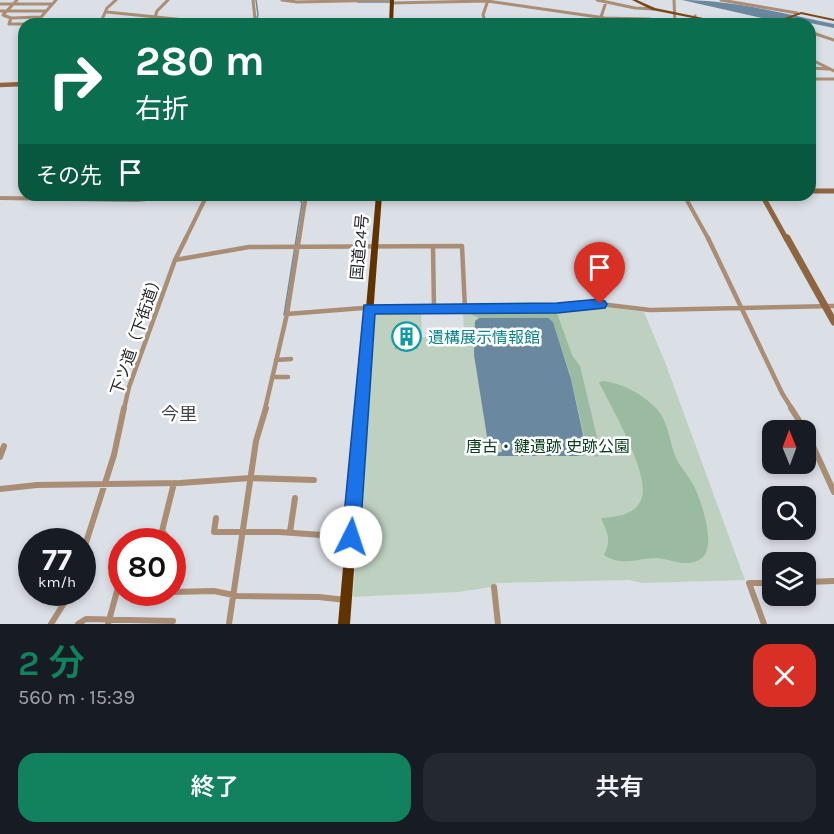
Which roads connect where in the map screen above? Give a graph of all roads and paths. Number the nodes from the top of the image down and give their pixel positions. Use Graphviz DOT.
graph roads {
  1 [pos="17,0"];
  2 [pos="56,0"];
  3 [pos="116,0"];
  4 [pos="168,0"];
  5 [pos="253,0"];
  6 [pos="282,0"];
  7 [pos="597,0"];
  8 [pos="634,0"];
  9 [pos="667,0"];
  10 [pos="721,0"];
  11 [pos="737,0"];
  12 [pos="391,1"];
  13 [pos="487,1"];
  14 [pos="673,1"];
  15 [pos="606,2"];
  16 [pos="0,4"];
  17 [pos="13,4"];
  18 [pos="52,4"];
  19 [pos="751,6"];
  20 [pos="644,9"];
  21 [pos="654,9"];
  22 [pos="46,10"];
  23 [pos="0,11"];
  24 [pos="6,11"];
  25 [pos="107,12"];
  26 [pos="674,12"];
  27 [pos="796,13"];
  28 [pos="695,16"];
  29 [pos="40,17"];
  30 [pos="10,18"];
  31 [pos="104,18"];
  32 [pos="153,18"];
  33 [pos="255,18"];
  34 [pos="391,18"];
  35 [pos="484,18"];
  36 [pos="603,18"];
  37 [pos="641,18"];
  38 [pos="674,18"];
  39 [pos="704,18"];
  40 [pos="784,18"];
  41 [pos="834,20"];
  42 [pos="18,24"];
  43 [pos="816,34"];
  44 [pos="834,40"];
  45 [pos="816,62"];
  46 [pos="816,68"];
  47 [pos="829,69"];
  48 [pos="834,71"];
  49 [pos="816,79"];
  50 [pos="834,79"];
  51 [pos="18,84"];
  52 [pos="0,85"];
  53 [pos="816,191"];
  54 [pos="834,191"];
  55 [pos="0,198"];
  56 [pos="18,198"];
  57 [pos="204,201"];
  58 [pos="305,201"];
  59 [pos="379,201"];
  60 [pos="687,201"];
  61 [pos="765,201"];
  62 [pos="433,246"];
  63 [pos="295,247"];
  64 [pos="375,247"];
  65 [pos="175,260"];
  66 [pos="823,306"];
  67 [pos="834,306"];
  68 [pos="740,308"];
  69 [pos="369,309"];
  70 [pos="434,309"];
  71 [pos="465,309"];
  72 [pos="287,314"];
  73 [pos="834,322"];
  74 [pos="291,359"];
  75 [pos="276,360"];
  76 [pos="272,377"];
  77 [pos="288,377"];
  78 [pos="798,420"];
  79 [pos="4,446"];
  80 [pos="816,454"];
  81 [pos="0,457"];
  82 [pos="250,478"];
  83 [pos="314,480"];
  84 [pos="174,483"];
  85 [pos="104,484"];
  86 [pos="0,489"];
  87 [pos="834,492"];
  88 [pos="295,498"];
  89 [pos="216,518"];
  90 [pos="90,528"];
  91 [pos="163,528"];
  92 [pos="243,531"];
  93 [pos="290,532"];
  94 [pos="351,537"];
  95 [pos="834,581"];
  96 [pos="816,582"];
  97 [pos="762,583"];
  98 [pos="494,587"];
  99 [pos="186,592"];
  100 [pos="235,595"];
  101 [pos="346,600"];
  102 [pos="62,606"];
  103 [pos="113,606"];
  104 [pos="173,621"];
  105 [pos="108,622"];
  106 [pos="51,624"];
  107 [pos="78,624"];
  108 [pos="229,624"];
  109 [pos="344,624"];
  110 [pos="498,624"];
  111 [pos="764,624"];
  1 -- 17 [label="street"];
  2 -- 18 [label="street"];
  3 -- 25 [label="street"];
  4 -- 32 [label="street"];
  5 -- 33 [label="street"];
  6 -- 12 [label="street"];
  7 -- 15 [label="street"];
  8 -- 21 [label="main road"];
  9 -- 14 [label="street"];
  10 -- 19 [label="street"];
  11 -- 19 [label="street"];
  12 -- 13 [label="street"];
  12 -- 34 [label="highway"];
  13 -- 35 [label="street"];
  13 -- 36 [label="street"];
  14 -- 26 [label="street"];
  15 -- 20 [label="street"];
  15 -- 36 [label="street"];
  16 -- 17 [label="street"];
  17 -- 18 [label="street"];
  17 -- 24 [label="street"];
  18 -- 22 [label="street"];
  19 -- 27 [label="street"];
  20 -- 21 [label="street"];
  20 -- 37 [label="street"];
  21 -- 26 [label="main road"];
  22 -- 24 [label="street"];
  22 -- 29 [label="street"];
  23 -- 24 [label="street"];
  24 -- 30 [label="street"];
  25 -- 31 [label="street"];
  25 -- 32 [label="street"];
  26 -- 28 [label="main road"];
  26 -- 38 [label="street"];
  27 -- 40 [label="main road"];
  27 -- 41 [label="main road"];
  28 -- 39 [label="main road"];
  29 -- 30 [label="street"];
  30 -- 42 [label="street"];
  36 -- 37 [label="street"];
  43 -- 44 [label="street"];
  45 -- 47 [label="street"];
  46 -- 47 [label="street"];
  47 -- 48 [label="street"];
  49 -- 50 [label="street"];
  51 -- 52 [label="street"];
  53 -- 54 [label="street"];
  55 -- 56 [label="street"];
  57 -- 65 [label="street, 下ツ道（下街道）"];
  58 -- 63 [label="street"];
  59 -- 64 [label="highway, 国道24号"];
  60 -- 68 [label="street"];
  61 -- 66 [label="street"];
  62 -- 64 [label="street"];
  62 -- 70 [label="street"];
  62 -- 71 [label="street"];
  63 -- 64 [label="street"];
  63 -- 65 [label="street"];
  63 -- 72 [label="street"];
  64 -- 69 [label="highway, 国道24号"];
  65 -- 85 [label="street, 下ツ道（下街道）"];
  66 -- 67 [label="street"];
  66 -- 68 [label="street"];
  66 -- 73 [label="street"];
  68 -- 71 [label="street"];
  68 -- 78 [label="street"];
  69 -- 70 [label="street"];
  69 -- 72 [label="street"];
  69 -- 94 [label="highway, 国道24号"];
  70 -- 71 [label="street"];
  72 -- 75 [label="street"];
  74 -- 75 [label="street"];
  75 -- 76 [label="street"];
  76 -- 77 [label="street"];
  76 -- 82 [label="street"];
  79 -- 81 [label="street"];
  80 -- 87 [label="street"];
  82 -- 83 [label="street"];
  82 -- 84 [label="street"];
  82 -- 92 [label="street"];
  84 -- 85 [label="street"];
  84 -- 91 [label="street"];
  85 -- 86 [label="street"];
  85 -- 90 [label="street, 下ツ道（下街道）"];
  88 -- 93 [label="street"];
  89 -- 92 [label="street"];
  92 -- 93 [label="street"];
  92 -- 100 [label="street"];
  93 -- 94 [label="street"];
  94 -- 101 [label="highway, 国道24号"];
  95 -- 96 [label="street"];
  97 -- 111 [label="street"];
  98 -- 110 [label="street"];
  99 -- 100 [label="street"];
  100 -- 101 [label="street"];
  100 -- 108 [label="street"];
  101 -- 109 [label="highway, 国道24号"];
  102 -- 106 [label="street"];
  103 -- 105 [label="street"];
  104 -- 105 [label="street"];
  105 -- 107 [label="street"];
}
